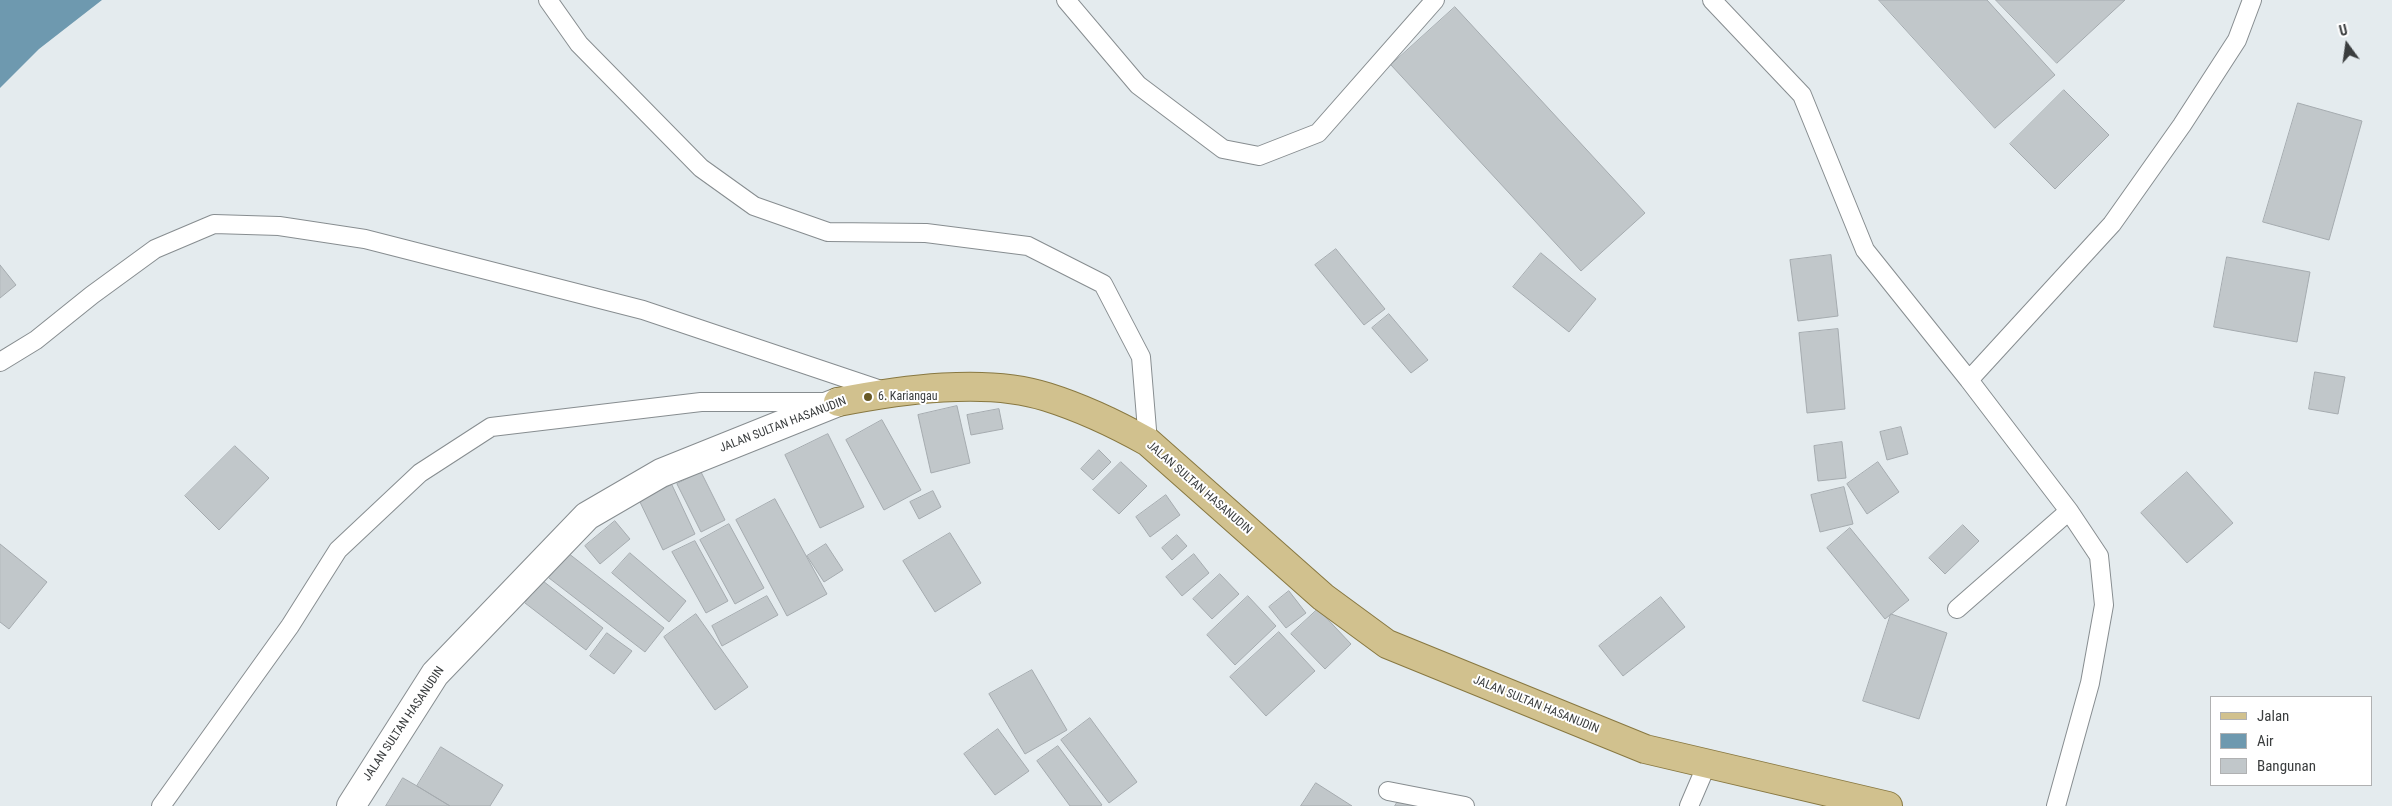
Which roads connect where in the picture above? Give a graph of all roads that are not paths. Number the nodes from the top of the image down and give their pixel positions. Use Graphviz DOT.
graph roads {
  1 [pos="548,0"];
  2 [pos="1066,0"];
  3 [pos="1435,0"];
  4 [pos="1712,0"];
  5 [pos="2252,0"];
  6 [pos="0,362"];
  7 [pos="1969,380"];
  8 [pos="888,392"];
  9 [pos="838,402"];
  10 [pos="1148,442"];
  11 [pos="2069,511"];
  12 [pos="1957,609"];
  13 [pos="1707,764"];
  14 [pos="1388,791"];
  15 [pos="161,806"];
  16 [pos="350,806"];
  17 [pos="1465,806"];
  18 [pos="1689,806"];
  19 [pos="1888,806"];
  20 [pos="2056,806"];
  1 -- 10 [label="lane"];
  2 -- 3 [label="lane"];
  4 -- 7 [label="lane"];
  5 -- 7 [label="lane"];
  6 -- 8 [label="lane"];
  7 -- 11 [label="lane"];
  8 -- 9 [label="main road, JALAN SULTAN HASANUDIN"];
  8 -- 10 [label="main road, JALAN SULTAN HASANUDIN"];
  9 -- 15 [label="lane"];
  9 -- 16 [label="street, JALAN SULTAN HASANUDIN"];
  10 -- 13 [label="main road, JALAN SULTAN HASANUDIN"];
  11 -- 12 [label="lane"];
  11 -- 20 [label="lane"];
  13 -- 18 [label="lane"];
  13 -- 19 [label="main road, JALAN SULTAN HASANUDIN"];
  14 -- 17 [label="lane"];
}
